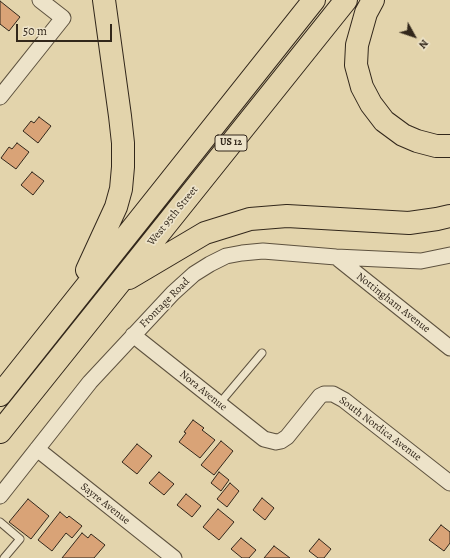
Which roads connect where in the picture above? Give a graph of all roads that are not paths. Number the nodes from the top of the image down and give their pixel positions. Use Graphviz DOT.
graph roads {
  1 [pos="40,0"];
  2 [pos="104,0"];
  3 [pos="314,0"];
  4 [pos="346,0"];
  5 [pos="373,0"];
  6 [pos="0,97"];
  7 [pos="450,146"];
  8 [pos="450,216"];
  9 [pos="450,255"];
  10 [pos="336,257"];
  11 [pos="117,285"];
  12 [pos="64,313"];
  13 [pos="133,335"];
  14 [pos="450,348"];
  15 [pos="262,353"];
  16 [pos="0,395"];
  17 [pos="219,404"];
  18 [pos="0,432"];
  19 [pos="276,442"];
  20 [pos="36,449"];
  21 [pos="448,476"];
  22 [pos="0,496"];
  23 [pos="0,522"];
  24 [pos="4,558"];
  25 [pos="174,558"];
  1 -- 6 [label="street"];
  2 -- 12 [label="main road"];
  3 -- 12 [label="main road, US 12"];
  4 -- 11 [label="main road, West 95th Street / US 12"];
  5 -- 7 [label="main road"];
  8 -- 11 [label="main road"];
  9 -- 10 [label="street, Frontage Road"];
  10 -- 13 [label="street, Frontage Road"];
  10 -- 14 [label="street, Nottingham Avenue"];
  11 -- 18 [label="main road, West 95th Street / US 12"];
  12 -- 16 [label="main road, US 12"];
  13 -- 17 [label="street, Nora Avenue"];
  13 -- 20 [label="street, Frontage Road"];
  15 -- 17 [label="lane"];
  17 -- 19 [label="street, Nora Avenue"];
  19 -- 21 [label="street, South Nordica Avenue"];
  20 -- 22 [label="street, Frontage Road"];
  20 -- 25 [label="street, Sayre Avenue"];
  23 -- 24 [label="lane"];
}
